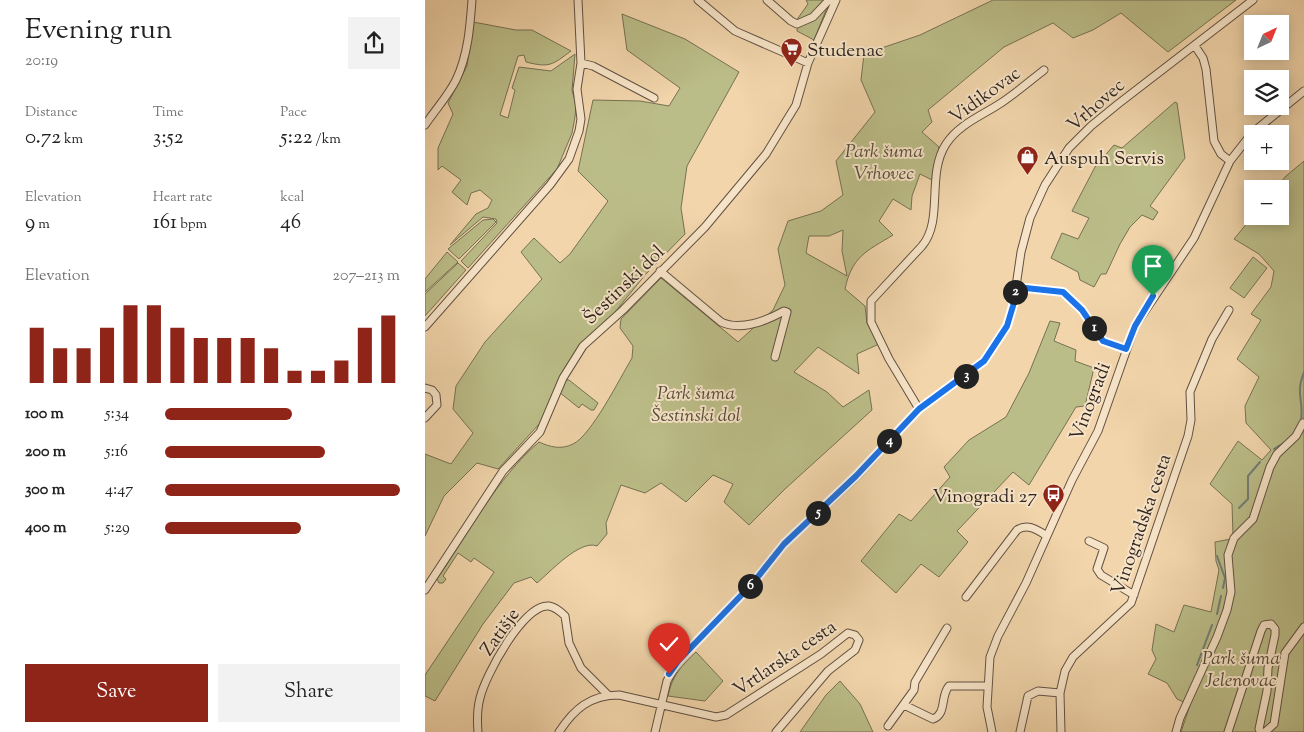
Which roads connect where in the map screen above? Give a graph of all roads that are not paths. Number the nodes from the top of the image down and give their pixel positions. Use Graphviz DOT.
graph roads {
  1 [pos="472,0"];
  2 [pos="578,0"];
  3 [pos="698,0"];
  4 [pos="767,0"];
  5 [pos="829,0"];
  6 [pos="836,0"];
  7 [pos="1253,0"];
  8 [pos="1195,46"];
  9 [pos="581,63"];
  10 [pos="808,63"];
  11 [pos="1044,70"];
  12 [pos="1304,91"];
  13 [pos="654,98"];
  14 [pos="425,125"];
  15 [pos="1230,161"];
  16 [pos="660,272"];
  17 [pos="1016,287"];
  18 [pos="1229,310"];
  19 [pos="425,327"];
  20 [pos="1126,349"];
  21 [pos="775,356"];
  22 [pos="425,388"];
  23 [pos="919,409"];
  24 [pos="425,418"];
  25 [pos="1303,424"];
  26 [pos="1047,536"];
  27 [pos="1089,541"];
  28 [pos="425,590"];
  29 [pos="1134,595"];
  30 [pos="966,597"];
  31 [pos="1304,627"];
  32 [pos="947,628"];
  33 [pos="987,686"];
  34 [pos="1060,693"];
  35 [pos="608,695"];
  36 [pos="904,705"];
  37 [pos="661,706"];
  38 [pos="888,726"];
  39 [pos="478,732"];
  40 [pos="559,732"];
  41 [pos="655,732"];
  42 [pos="776,732"];
  43 [pos="992,732"];
  44 [pos="1021,732"];
  45 [pos="1061,732"];
  46 [pos="1177,732"];
  47 [pos="1228,732"];
  48 [pos="1261,732"];
  49 [pos="1265,732"];
  1 -- 14 [label="street"];
  2 -- 9 [label="street"];
  3 -- 10 [label="street"];
  4 -- 5 [label="street"];
  6 -- 10 [label="street, Šestinski dol"];
  7 -- 8 [label="street, Vrhovec"];
  8 -- 15 [label="street"];
  8 -- 17 [label="street, Vrhovec"];
  9 -- 13 [label="street"];
  9 -- 19 [label="street"];
  10 -- 16 [label="street, Šestinski dol"];
  11 -- 23 [label="street, Vidikovac"];
  12 -- 15 [label="street, Vinogradi"];
  15 -- 20 [label="street, Vinogradi"];
  16 -- 21 [label="street"];
  16 -- 28 [label="street, Šestinski dol"];
  17 -- 20 [label="street"];
  17 -- 23 [label="street, Vrhovec"];
  18 -- 29 [label="street, Vinogradska cesta"];
  20 -- 26 [label="street, Vinogradi"];
  22 -- 24 [label="street"];
  23 -- 37 [label="street, Vrhovec"];
  25 -- 46 [label="street"];
  26 -- 30 [label="street"];
  26 -- 33 [label="street, Vinogradi"];
  27 -- 29 [label="street"];
  29 -- 34 [label="street, Vinogradska cesta"];
  31 -- 49 [label="street"];
  32 -- 36 [label="street"];
  33 -- 36 [label="street"];
  33 -- 43 [label="street, Vinogradi"];
  34 -- 44 [label="street"];
  34 -- 45 [label="street, Vinogradska cesta"];
  35 -- 37 [label="street"];
  35 -- 39 [label="street, Zatišje"];
  35 -- 40 [label="street"];
  36 -- 38 [label="street"];
  37 -- 41 [label="street, Vrhovec"];
  37 -- 42 [label="street, Vrtlarska cesta"];
  47 -- 48 [label="street"];
}
